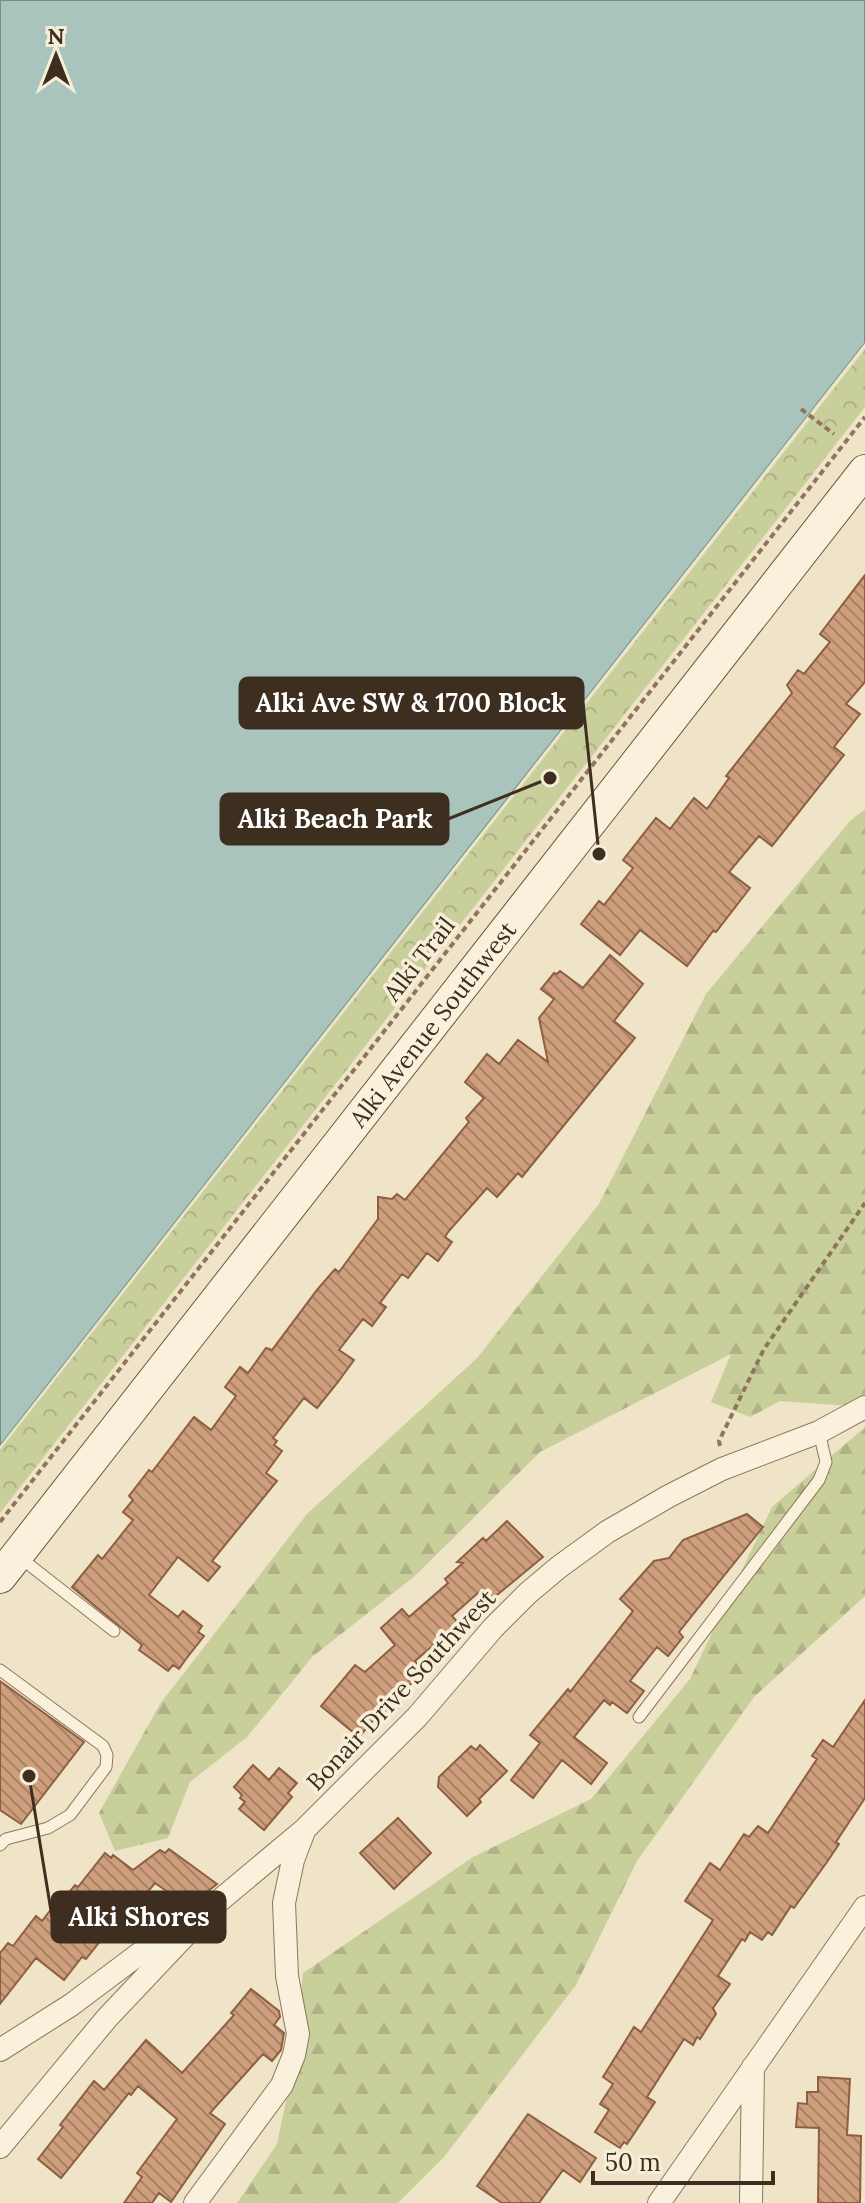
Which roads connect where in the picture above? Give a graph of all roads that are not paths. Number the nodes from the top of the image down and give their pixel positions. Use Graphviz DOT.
graph roads {
  1 [pos="865,471"];
  2 [pos="865,1407"];
  3 [pos="819,1432"];
  4 [pos="8,1566"];
  5 [pos="114,1631"];
  6 [pos="0,1670"];
  7 [pos="639,1717"];
  8 [pos="304,1830"];
  9 [pos="0,1845"];
  10 [pos="865,1907"];
  11 [pos="207,1911"];
  12 [pos="0,2050"];
  13 [pos="753,2066"];
  14 [pos="0,2147"];
  15 [pos="195,2203"];
  16 [pos="659,2203"];
  17 [pos="751,2203"];
  1 -- 4 [label="main road, Alki Avenue Southwest"];
  2 -- 3 [label="street, Bonair Drive Southwest"];
  3 -- 7 [label="lane"];
  3 -- 8 [label="street, Bonair Drive Southwest"];
  4 -- 5 [label="lane"];
  6 -- 9 [label="lane"];
  8 -- 11 [label="street, Bonair Drive Southwest"];
  8 -- 15 [label="street"];
  10 -- 13 [label="street"];
  11 -- 12 [label="street, Bonair Drive Southwest"];
  11 -- 14 [label="street"];
  13 -- 16 [label="street"];
  13 -- 17 [label="street"];
}
